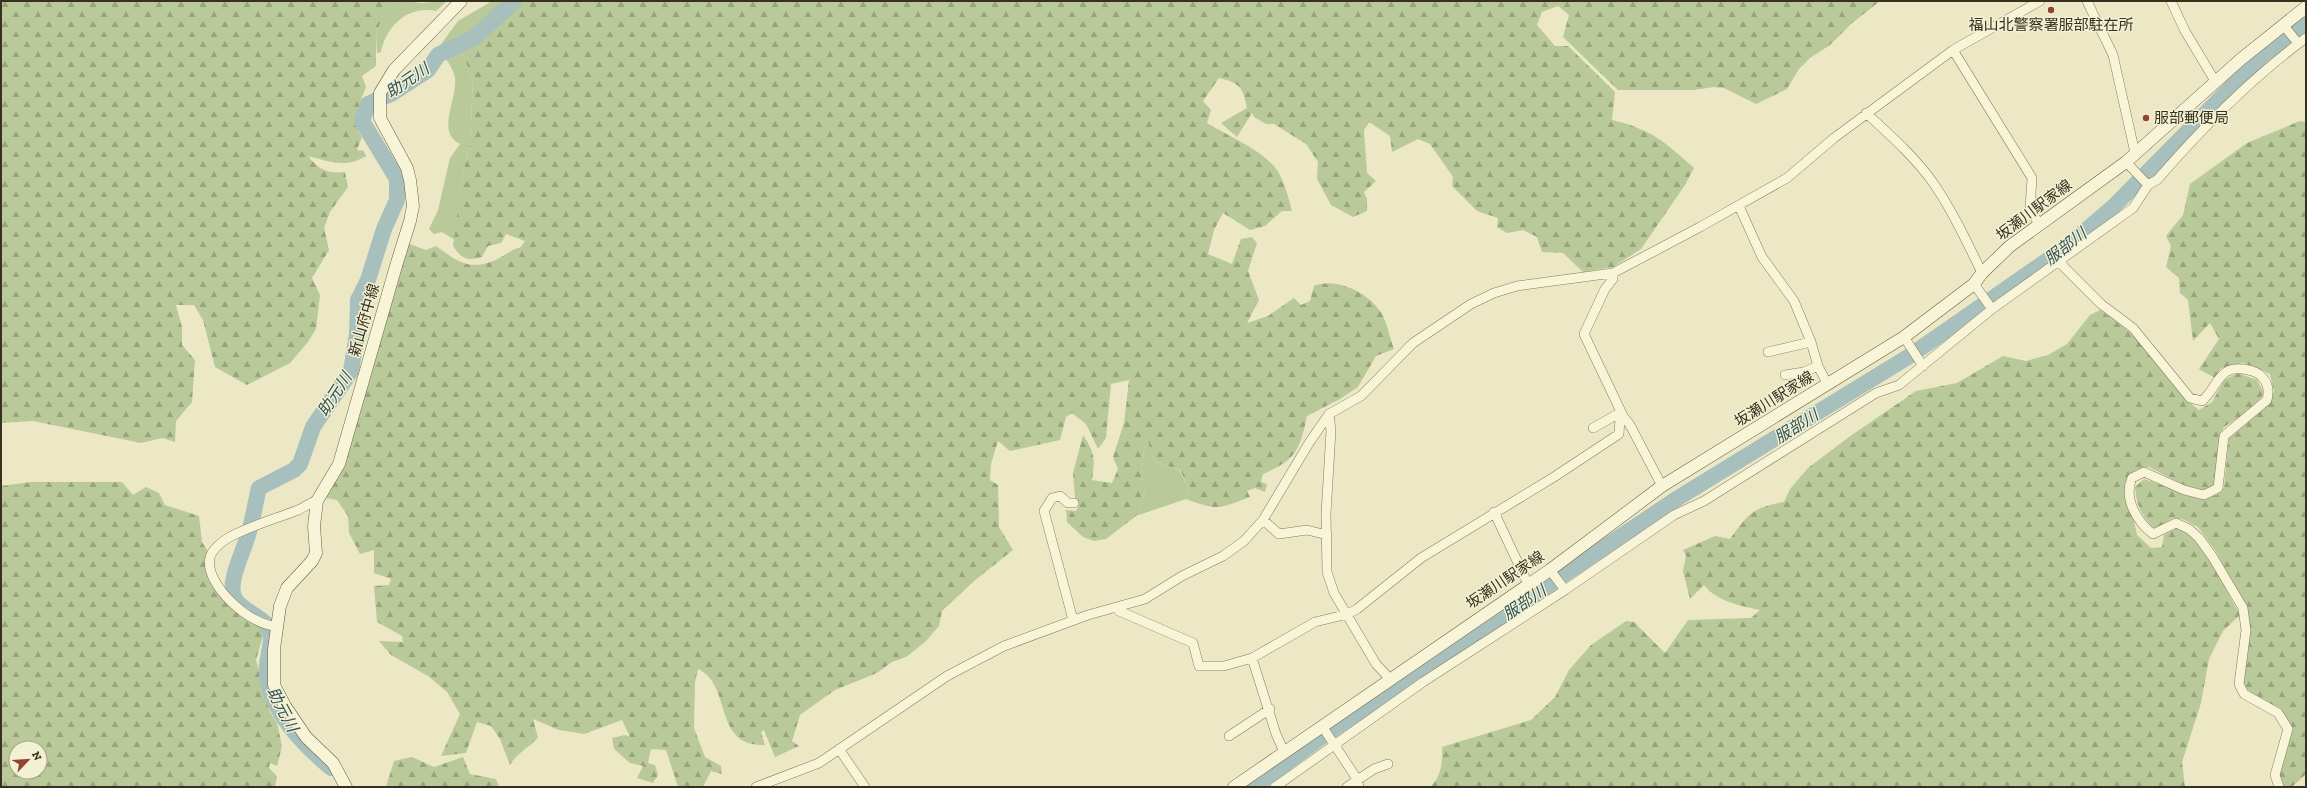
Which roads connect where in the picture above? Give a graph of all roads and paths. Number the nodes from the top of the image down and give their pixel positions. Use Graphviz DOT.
graph roads {
  1 [pos="461,1"];
  2 [pos="2040,1"];
  3 [pos="2087,1"];
  4 [pos="2170,1"];
  5 [pos="2306,7"];
  6 [pos="2285,28"];
  7 [pos="2300,41"];
  8 [pos="1953,50"];
  9 [pos="2215,81"];
  10 [pos="1866,113"];
  11 [pos="2135,153"];
  12 [pos="2129,165"];
  13 [pos="2147,184"];
  14 [pos="1738,206"];
  15 [pos="2039,225"];
  16 [pos="2058,262"];
  17 [pos="1613,273"];
  18 [pos="1982,273"];
  19 [pos="1977,289"];
  20 [pos="1992,308"];
  21 [pos="1906,340"];
  22 [pos="1811,342"];
  23 [pos="1768,352"];
  24 [pos="1922,364"];
  25 [pos="1818,366"];
  26 [pos="1785,375"];
  27 [pos="1828,385"];
  28 [pos="1329,414"];
  29 [pos="1623,416"];
  30 [pos="1593,428"];
  31 [pos="1662,486"];
  32 [pos="317,501"];
  33 [pos="1074,503"];
  34 [pos="1494,512"];
  35 [pos="1263,520"];
  36 [pos="1327,535"];
  37 [pos="1551,572"];
  38 [pos="1528,584"];
  39 [pos="1565,590"];
  40 [pos="1118,608"];
  41 [pos="1348,614"];
  42 [pos="1073,620"];
  43 [pos="277,626"];
  44 [pos="1252,658"];
  45 [pos="1390,679"];
  46 [pos="1270,709"];
  47 [pos="1323,728"];
  48 [pos="1229,736"];
  49 [pos="1333,745"];
  50 [pos="839,749"];
  51 [pos="1284,752"];
  52 [pos="1388,764"];
  53 [pos="1358,783"];
  54 [pos="346,787"];
  55 [pos="756,787"];
  56 [pos="865,787"];
  57 [pos="1234,787"];
  58 [pos="1275,787"];
  59 [pos="1347,787"];
  60 [pos="2279,787"];
  1 -- 32 [label="main road, 新山府中線"];
  2 -- 8 [label="street"];
  3 -- 11 [label="street"];
  4 -- 9 [label="street"];
  5 -- 6 [label="main road, 坂瀬川駅家線"];
  6 -- 7 [label="street"];
  6 -- 9 [label="main road, 坂瀬川駅家線"];
  7 -- 13 [label="street"];
  8 -- 10 [label="street"];
  8 -- 15 [label="street"];
  9 -- 11 [label="main road, 坂瀬川駅家線"];
  10 -- 14 [label="street"];
  10 -- 18 [label="street"];
  11 -- 12 [label="main road, 坂瀬川駅家線"];
  12 -- 13 [label="street"];
  12 -- 15 [label="main road, 坂瀬川駅家線"];
  13 -- 16 [label="street"];
  14 -- 17 [label="street"];
  14 -- 22 [label="street"];
  15 -- 18 [label="main road, 坂瀬川駅家線"];
  16 -- 20 [label="street"];
  16 -- 60 [label="street"];
  17 -- 28 [label="street"];
  17 -- 29 [label="street"];
  18 -- 19 [label="main road, 坂瀬川駅家線"];
  19 -- 20 [label="street"];
  19 -- 21 [label="main road, 坂瀬川駅家線"];
  20 -- 24 [label="street"];
  21 -- 24 [label="street"];
  21 -- 27 [label="main road, 坂瀬川駅家線"];
  22 -- 23 [label="street"];
  22 -- 25 [label="street"];
  24 -- 39 [label="street"];
  25 -- 26 [label="street"];
  25 -- 27 [label="street"];
  27 -- 31 [label="main road, 坂瀬川駅家線"];
  28 -- 35 [label="street"];
  28 -- 36 [label="street"];
  29 -- 30 [label="street"];
  29 -- 31 [label="street"];
  29 -- 34 [label="street"];
  31 -- 37 [label="main road, 坂瀬川駅家線"];
  32 -- 43 [label="main road, 新山府中線"];
  32 -- 43 [label="street"];
  33 -- 42 [label="street"];
  34 -- 38 [label="street"];
  34 -- 41 [label="street"];
  35 -- 36 [label="street"];
  35 -- 40 [label="street"];
  36 -- 41 [label="street"];
  37 -- 38 [label="main road, 坂瀬川駅家線"];
  37 -- 39 [label="street"];
  38 -- 45 [label="main road, 坂瀬川駅家線"];
  39 -- 49 [label="street"];
  40 -- 42 [label="street"];
  40 -- 44 [label="street"];
  41 -- 44 [label="street"];
  41 -- 45 [label="street"];
  42 -- 50 [label="street"];
  43 -- 54 [label="main road, 新山府中線"];
  44 -- 46 [label="street"];
  45 -- 47 [label="main road, 坂瀬川駅家線"];
  46 -- 48 [label="street"];
  46 -- 51 [label="street"];
  47 -- 49 [label="street"];
  47 -- 51 [label="main road, 坂瀬川駅家線"];
  49 -- 53 [label="street"];
  49 -- 58 [label="street"];
  50 -- 55 [label="street"];
  50 -- 56 [label="street"];
  51 -- 57 [label="main road, 坂瀬川駅家線"];
  52 -- 53 [label="street"];
  53 -- 59 [label="street"];
}
